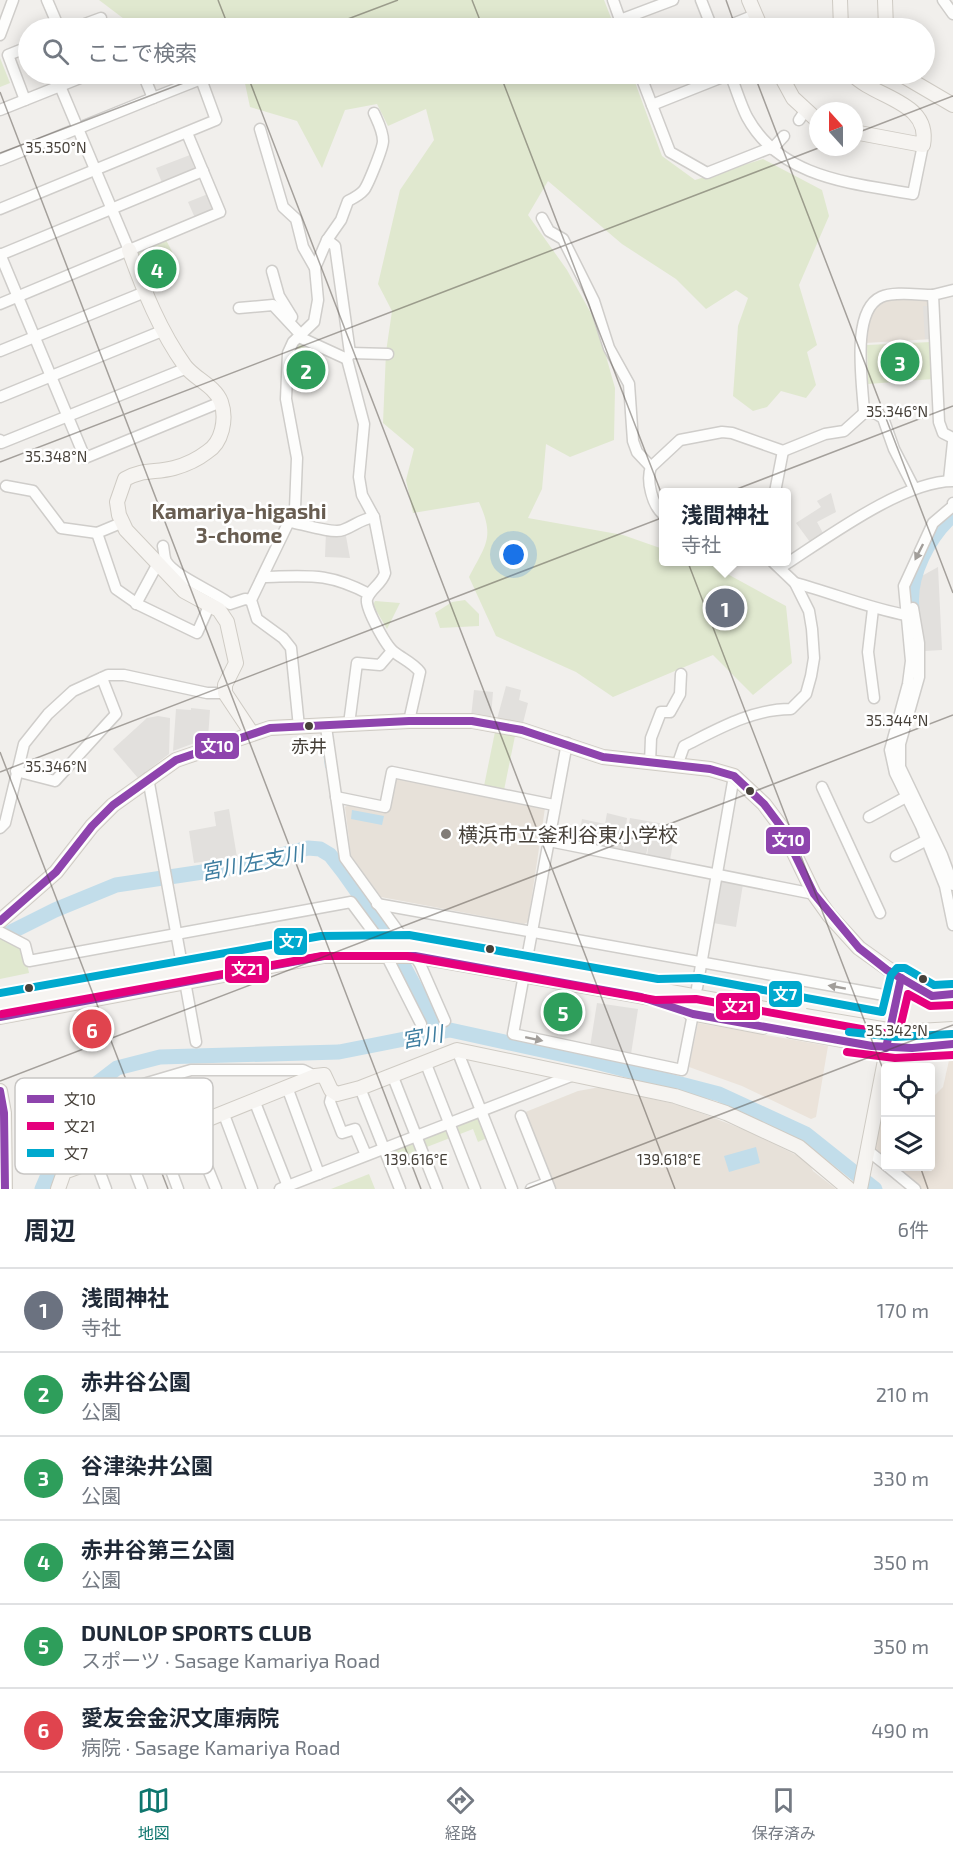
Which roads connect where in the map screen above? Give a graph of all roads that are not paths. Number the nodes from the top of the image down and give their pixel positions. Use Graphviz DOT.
graph roads {
  1 [pos="13,0"];
  2 [pos="47,0"];
  3 [pos="613,0"];
  4 [pos="673,0"];
  5 [pos="701,0"];
  6 [pos="749,0"];
  7 [pos="840,0"];
  8 [pos="885,0"];
  9 [pos="943,0"];
  10 [pos="953,14"];
  11 [pos="55,18"];
  12 [pos="620,18"];
  13 [pos="635,18"];
  14 [pos="708,18"];
  15 [pos="756,18"];
  16 [pos="841,18"];
  17 [pos="886,18"];
  18 [pos="0,35"];
  19 [pos="18,51"];
  20 [pos="18,81"];
  21 [pos="19,84"];
  22 [pos="65,84"];
  23 [pos="147,84"];
  24 [pos="188,84"];
  25 [pos="203,84"];
  26 [pos="644,84"];
  27 [pos="705,84"];
  28 [pos="734,84"];
  29 [pos="785,84"];
  30 [pos="868,84"];
  31 [pos="917,84"];
  32 [pos="60,86"];
  33 [pos="153,98"];
  34 [pos="25,100"];
  35 [pos="652,105"];
  36 [pos="953,105"];
  37 [pos="0,110"];
  38 [pos="374,113"];
  39 [pos="809,118"];
  40 [pos="78,129"];
  41 [pos="260,129"];
  42 [pos="187,132"];
  43 [pos="863,134"];
  44 [pos="784,136"];
  45 [pos="923,146"];
  46 [pos="771,148"];
  47 [pos="0,160"];
  48 [pos="94,170"];
  49 [pos="203,171"];
  50 [pos="0,209"];
  51 [pos="111,209"];
  52 [pos="542,218"];
  53 [pos="327,240"];
  54 [pos="129,250"];
  55 [pos="0,255"];
  56 [pos="315,268"];
  57 [pos="272,271"];
  58 [pos="953,290"];
  59 [pos="145,292"];
  60 [pos="933,295"];
  61 [pos="17,296"];
  62 [pos="0,304"];
  63 [pos="238,308"];
  64 [pos="162,330"];
  65 [pos="301,334"];
  66 [pos="35,337"];
  67 [pos="0,351"];
  68 [pos="388,354"];
  69 [pos="349,356"];
  70 [pos="187,368"];
  71 [pos="50,377"];
  72 [pos="0,397"];
  73 [pos="221,402"];
  74 [pos="864,413"];
  75 [pos="67,417"];
  76 [pos="953,440"];
  77 [pos="0,442"];
  78 [pos="783,451"];
  79 [pos="651,467"];
  80 [pos="951,481"];
  81 [pos="6,486"];
  82 [pos="776,488"];
  83 [pos="914,488"];
  84 [pos="953,502"];
  85 [pos="659,511"];
  86 [pos="374,517"];
  87 [pos="291,522"];
  88 [pos="122,523"];
  89 [pos="98,533"];
  90 [pos="164,546"];
  91 [pos="791,557"];
  92 [pos="157,565"];
  93 [pos="777,566"];
  94 [pos="263,578"];
  95 [pos="795,583"];
  96 [pos="369,594"];
  97 [pos="251,600"];
  98 [pos="136,604"];
  99 [pos="210,604"];
  100 [pos="873,609"];
  101 [pos="909,611"];
  102 [pos="392,651"];
  103 [pos="681,674"];
  104 [pos="102,678"];
  105 [pos="225,693"];
  106 [pos="874,698"];
  107 [pos="410,721"];
  108 [pos="348,724"];
  109 [pos="299,726"];
  110 [pos="326,727"];
  111 [pos="251,732"];
  112 [pos="567,743"];
  113 [pos="650,763"];
  114 [pos="677,766"];
  115 [pos="16,771"];
  116 [pos="734,776"];
  117 [pos="148,778"];
  118 [pos="822,787"];
  119 [pos="336,797"];
  120 [pos="906,797"];
  121 [pos="555,805"];
  122 [pos="869,817"];
  123 [pos="0,828"];
  124 [pos="927,840"];
  125 [pos="549,841"];
  126 [pos="896,856"];
  127 [pos="717,875"];
  128 [pos="953,885"];
  129 [pos="814,894"];
  130 [pos="377,904"];
  131 [pos="880,913"];
  132 [pos="0,921"];
  133 [pos="953,925"];
  134 [pos="0,932"];
  135 [pos="177,932"];
  136 [pos="532,933"];
  137 [pos="383,949"];
  138 [pos="411,950"];
  139 [pos="702,962"];
  140 [pos="525,971"];
  141 [pos="185,977"];
  142 [pos="901,978"];
  143 [pos="697,988"];
  144 [pos="657,990"];
  145 [pos="953,994"];
  146 [pos="641,997"];
  147 [pos="895,997"];
  148 [pos="0,1004"];
  149 [pos="693,1014"];
  150 [pos="0,1017"];
  151 [pos="445,1020"];
  152 [pos="804,1021"];
  153 [pos="421,1024"];
  154 [pos="890,1024"];
  155 [pos="953,1029"];
  156 [pos="953,1039"];
  157 [pos="196,1042"];
  158 [pos="953,1044"];
  159 [pos="886,1048"];
  160 [pos="457,1050"];
  161 [pos="426,1064"];
  162 [pos="315,1076"];
  163 [pos="571,1076"];
  164 [pos="393,1077"];
  165 [pos="164,1078"];
  166 [pos="287,1087"];
  167 [pos="360,1088"];
  168 [pos="0,1091"];
  169 [pos="333,1091"];
  170 [pos="254,1100"];
  171 [pos="481,1111"];
  172 [pos="223,1112"];
  173 [pos="213,1116"];
  174 [pos="521,1116"];
  175 [pos="449,1123"];
  176 [pos="416,1135"];
  177 [pos="384,1148"];
  178 [pos="867,1150"];
  179 [pos="2,1153"];
  180 [pos="366,1155"];
  181 [pos="881,1162"];
  182 [pos="892,1171"];
  183 [pos="63,1174"];
  184 [pos="100,1174"];
  185 [pos="136,1174"];
  186 [pos="172,1174"];
  187 [pos="210,1174"];
  188 [pos="319,1174"];
  189 [pos="549,1186"];
  190 [pos="285,1188"];
  191 [pos="856,1188"];
  192 [pos="5,1189"];
  193 [pos="58,1189"];
  194 [pos="106,1189"];
  195 [pos="142,1189"];
  196 [pos="178,1189"];
  197 [pos="216,1189"];
  198 [pos="252,1189"];
  199 [pos="400,1189"];
  200 [pos="437,1189"];
  201 [pos="475,1189"];
  202 [pos="512,1189"];
  203 [pos="531,1189"];
  204 [pos="915,1189"];
  1 -- 18 [label="street"];
  2 -- 11 [label="street"];
  3 -- 12 [label="street"];
  4 -- 13 [label="street"];
  5 -- 14 [label="street"];
  6 -- 15 [label="street"];
  7 -- 16 [label="street"];
  8 -- 17 [label="street"];
  9 -- 10 [label="street"];
  19 -- 20 [label="street"];
  21 -- 34 [label="street"];
  22 -- 32 [label="street"];
  23 -- 33 [label="street"];
  24 -- 33 [label="street"];
  25 -- 42 [label="street"];
  26 -- 35 [label="street"];
  27 -- 35 [label="street"];
  28 -- 46 [label="street"];
  29 -- 39 [label="street"];
  30 -- 45 [label="street"];
  31 -- 36 [label="street"];
  32 -- 34 [label="street"];
  32 -- 40 [label="street"];
  33 -- 40 [label="street"];
  34 -- 37 [label="street"];
  35 -- 46 [label="street"];
  38 -- 53 [label="street"];
  40 -- 47 [label="street"];
  40 -- 48 [label="street"];
  41 -- 56 [label="street"];
  42 -- 48 [label="street"];
  42 -- 49 [label="street"];
  43 -- 45 [label="street"];
  44 -- 46 [label="street"];
  45 -- 46 [label="street"];
  48 -- 50 [label="street"];
  48 -- 51 [label="street"];
  49 -- 51 [label="street"];
  49 -- 54 [label="street"];
  51 -- 54 [label="street"];
  51 -- 55 [label="street"];
  52 -- 79 [label="street"];
  53 -- 56 [label="street"];
  53 -- 69 [label="street"];
  54 -- 59 [label="street"];
  54 -- 61 [label="street"];
  55 -- 61 [label="street"];
  56 -- 65 [label="street"];
  57 -- 65 [label="street"];
  58 -- 60 [label="street"];
  59 -- 64 [label="street"];
  59 -- 66 [label="street"];
  60 -- 74 [label="street"];
  60 -- 76 [label="street"];
  61 -- 62 [label="street"];
  61 -- 66 [label="street"];
  63 -- 65 [label="street"];
  64 -- 70 [label="street"];
  64 -- 71 [label="street"];
  65 -- 69 [label="street"];
  65 -- 87 [label="street"];
  66 -- 67 [label="street"];
  66 -- 71 [label="street"];
  68 -- 69 [label="street"];
  69 -- 86 [label="street"];
  70 -- 73 [label="street"];
  70 -- 75 [label="street"];
  71 -- 72 [label="street"];
  71 -- 75 [label="street"];
  73 -- 75 [label="street"];
  73 -- 88 [label="street"];
  74 -- 78 [label="street"];
  74 -- 83 [label="street"];
  75 -- 77 [label="street"];
  76 -- 80 [label="street"];
  78 -- 79 [label="street"];
  78 -- 82 [label="street"];
  79 -- 85 [label="street"];
  80 -- 83 [label="street"];
  81 -- 89 [label="street"];
  83 -- 91 [label="street"];
  84 -- 101 [label="street, one-way"];
  86 -- 87 [label="street"];
  86 -- 96 [label="street"];
  87 -- 94 [label="street"];
  88 -- 89 [label="street"];
  88 -- 92 [label="street"];
  89 -- 98 [label="street"];
  90 -- 97 [label="street"];
  92 -- 98 [label="street"];
  92 -- 99 [label="street"];
  93 -- 95 [label="street"];
  94 -- 96 [label="street"];
  94 -- 97 [label="street"];
  95 -- 100 [label="street"];
  95 -- 114 [label="street"];
  96 -- 102 [label="street"];
  97 -- 109 [label="street"];
  98 -- 99 [label="street"];
  99 -- 105 [label="street"];
  100 -- 101 [label="street"];
  100 -- 106 [label="street"];
  101 -- 120 [label="street"];
  101 -- 128 [label="street"];
  102 -- 107 [label="street"];
  102 -- 108 [label="street"];
  103 -- 113 [label="street"];
  104 -- 105 [label="street"];
  104 -- 115 [label="street"];
  104 -- 115 [label="street"];
  105 -- 111 [label="street"];
  107 -- 108 [label="street"];
  107 -- 112 [label="street"];
  108 -- 110 [label="street"];
  109 -- 110 [label="street"];
  109 -- 111 [label="street"];
  110 -- 119 [label="street"];
  111 -- 117 [label="street"];
  112 -- 113 [label="street"];
  112 -- 121 [label="street"];
  113 -- 114 [label="street"];
  114 -- 116 [label="street"];
  115 -- 123 [label="street"];
  116 -- 127 [label="street"];
  116 -- 129 [label="street"];
  117 -- 132 [label="street"];
  117 -- 135 [label="street"];
  118 -- 131 [label="street"];
  119 -- 121 [label="street"];
  119 -- 130 [label="street"];
  120 -- 122 [label="street"];
  120 -- 124 [label="street"];
  121 -- 125 [label="street"];
  124 -- 126 [label="street"];
  124 -- 133 [label="street"];
  125 -- 127 [label="street"];
  125 -- 136 [label="street"];
  127 -- 129 [label="street"];
  127 -- 139 [label="street"];
  129 -- 142 [label="street"];
  130 -- 136 [label="street"];
  130 -- 138 [label="street"];
  134 -- 135 [label="street"];
  135 -- 137 [label="street"];
  135 -- 141 [label="street"];
  136 -- 139 [label="street"];
  136 -- 140 [label="street"];
  137 -- 138 [label="street"];
  137 -- 141 [label="street"];
  137 -- 153 [label="street"];
  138 -- 140 [label="street"];
  138 -- 151 [label="street"];
  139 -- 143 [label="street"];
  147 -- 139 [label="street, one-way"];
  140 -- 144 [label="street"];
  140 -- 146 [label="street"];
  140 -- 149 [label="street, one-way"];
  141 -- 148 [label="street"];
  141 -- 150 [label="street"];
  141 -- 157 [label="street"];
  142 -- 145 [label="street"];
  142 -- 147 [label="street"];
  143 -- 144 [label="street"];
  143 -- 154 [label="street"];
  144 -- 152 [label="street"];
  146 -- 149 [label="street"];
  146 -- 152 [label="street"];
  147 -- 154 [label="street"];
  149 -- 159 [label="street"];
  152 -- 155 [label="street, bridge"];
  152 -- 156 [label="street, bridge"];
  154 -- 159 [label="street"];
  158 -- 159 [label="street"];
  159 -- 178 [label="street"];
  160 -- 161 [label="street"];
  160 -- 163 [label="street"];
  160 -- 171 [label="street"];
  161 -- 164 [label="street"];
  161 -- 175 [label="street"];
  162 -- 165 [label="street"];
  162 -- 166 [label="street"];
  162 -- 169 [label="street"];
  163 -- 171 [label="street"];
  163 -- 191 [label="street"];
  164 -- 167 [label="street"];
  164 -- 176 [label="street"];
  166 -- 170 [label="street"];
  166 -- 188 [label="street"];
  167 -- 169 [label="street"];
  167 -- 177 [label="street"];
  168 -- 179 [label="street"];
  169 -- 180 [label="street"];
  170 -- 172 [label="street"];
  170 -- 190 [label="street"];
  171 -- 175 [label="street"];
  171 -- 202 [label="street"];
  172 -- 173 [label="street"];
  172 -- 198 [label="street"];
  174 -- 189 [label="street"];
  175 -- 176 [label="street"];
  175 -- 201 [label="street"];
  176 -- 177 [label="street"];
  176 -- 200 [label="street"];
  177 -- 180 [label="street"];
  177 -- 199 [label="street"];
  178 -- 181 [label="street"];
  178 -- 191 [label="street"];
  179 -- 192 [label="street"];
  180 -- 188 [label="street"];
  182 -- 204 [label="street"];
  183 -- 193 [label="street"];
  184 -- 194 [label="street"];
  185 -- 195 [label="street"];
  186 -- 196 [label="street"];
  187 -- 197 [label="street"];
  188 -- 190 [label="street"];
  189 -- 203 [label="street"];
}
